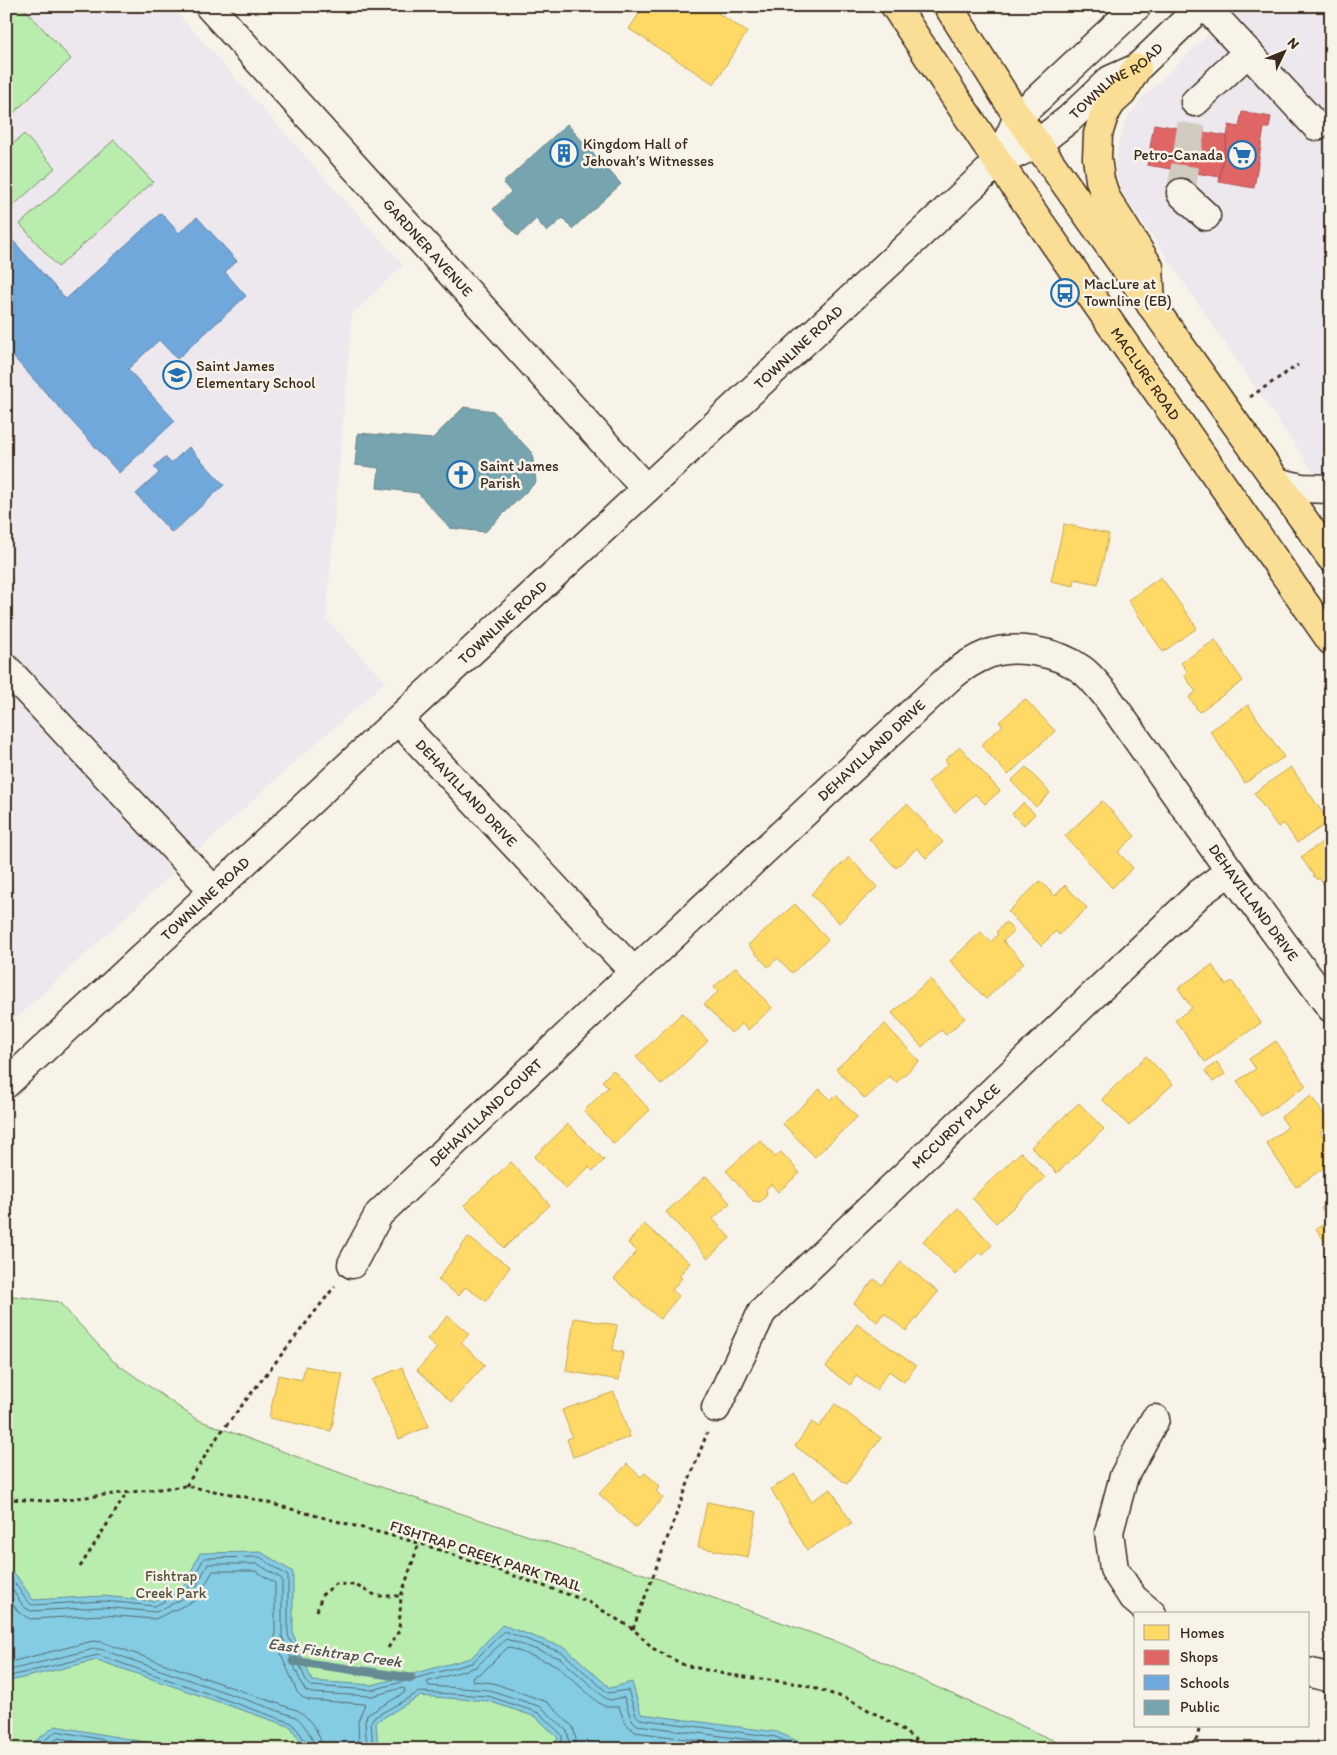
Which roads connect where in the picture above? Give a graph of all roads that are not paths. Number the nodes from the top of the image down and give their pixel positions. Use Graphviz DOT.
graph roads {
  1 [pos="209,6"];
  2 [pos="895,6"];
  3 [pos="948,6"];
  4 [pos="1137,6"];
  5 [pos="1201,6"];
  6 [pos="1205,6"];
  7 [pos="1248,52"];
  8 [pos="1137,68"];
  9 [pos="1196,102"];
  10 [pos="1018,117"];
  11 [pos="1316,126"];
  12 [pos="1037,144"];
  13 [pos="998,162"];
  14 [pos="1181,193"];
  15 [pos="1206,216"];
  16 [pos="1151,305"];
  17 [pos="1277,482"];
  18 [pos="646,489"];
  19 [pos="1331,489"];
  20 [pos="1331,558"];
  21 [pos="1331,641"];
  22 [pos="6,668"];
  23 [pos="398,720"];
  24 [pos="1230,871"];
  25 [pos="214,891"];
  26 [pos="634,972"];
  27 [pos="1331,1008"];
  28 [pos="6,1084"];
  29 [pos="352,1264"];
  30 [pos="716,1408"];
  31 [pos="1155,1419"];
  32 [pos="1150,1612"];
  33 [pos="1310,1673"];
  34 [pos="1331,1678"];
  1 -- 18 [label="street, GARDNER AVENUE"];
  2 -- 13 [label="main road, MACLURE ROAD"];
  3 -- 10 [label="main road"];
  4 -- 10 [label="street, TOWNLINE ROAD"];
  5 -- 8 [label="street, TOWNLINE ROAD"];
  6 -- 7 [label="street"];
  7 -- 9 [label="street"];
  7 -- 11 [label="street"];
  8 -- 12 [label="street, TOWNLINE ROAD"];
  8 -- 16 [label="main road"];
  10 -- 12 [label="main road"];
  10 -- 13 [label="street, TOWNLINE ROAD"];
  12 -- 13 [label="street, TOWNLINE ROAD"];
  12 -- 16 [label="main road"];
  13 -- 18 [label="street, TOWNLINE ROAD"];
  13 -- 21 [label="main road, MACLURE ROAD"];
  14 -- 15 [label="street"];
  16 -- 17 [label="main road"];
  17 -- 19 [label="street"];
  17 -- 20 [label="main road"];
  18 -- 23 [label="street, TOWNLINE ROAD"];
  22 -- 25 [label="street"];
  23 -- 25 [label="street, TOWNLINE ROAD"];
  23 -- 26 [label="street, DEHAVILLAND DRIVE"];
  24 -- 26 [label="street, DEHAVILLAND DRIVE"];
  24 -- 27 [label="street, DEHAVILLAND DRIVE"];
  24 -- 30 [label="street, MCCURDY PLACE"];
  25 -- 28 [label="street, TOWNLINE ROAD"];
  26 -- 29 [label="street, DEHAVILLAND COURT"];
  31 -- 32 [label="street"];
  33 -- 34 [label="street"];
}
